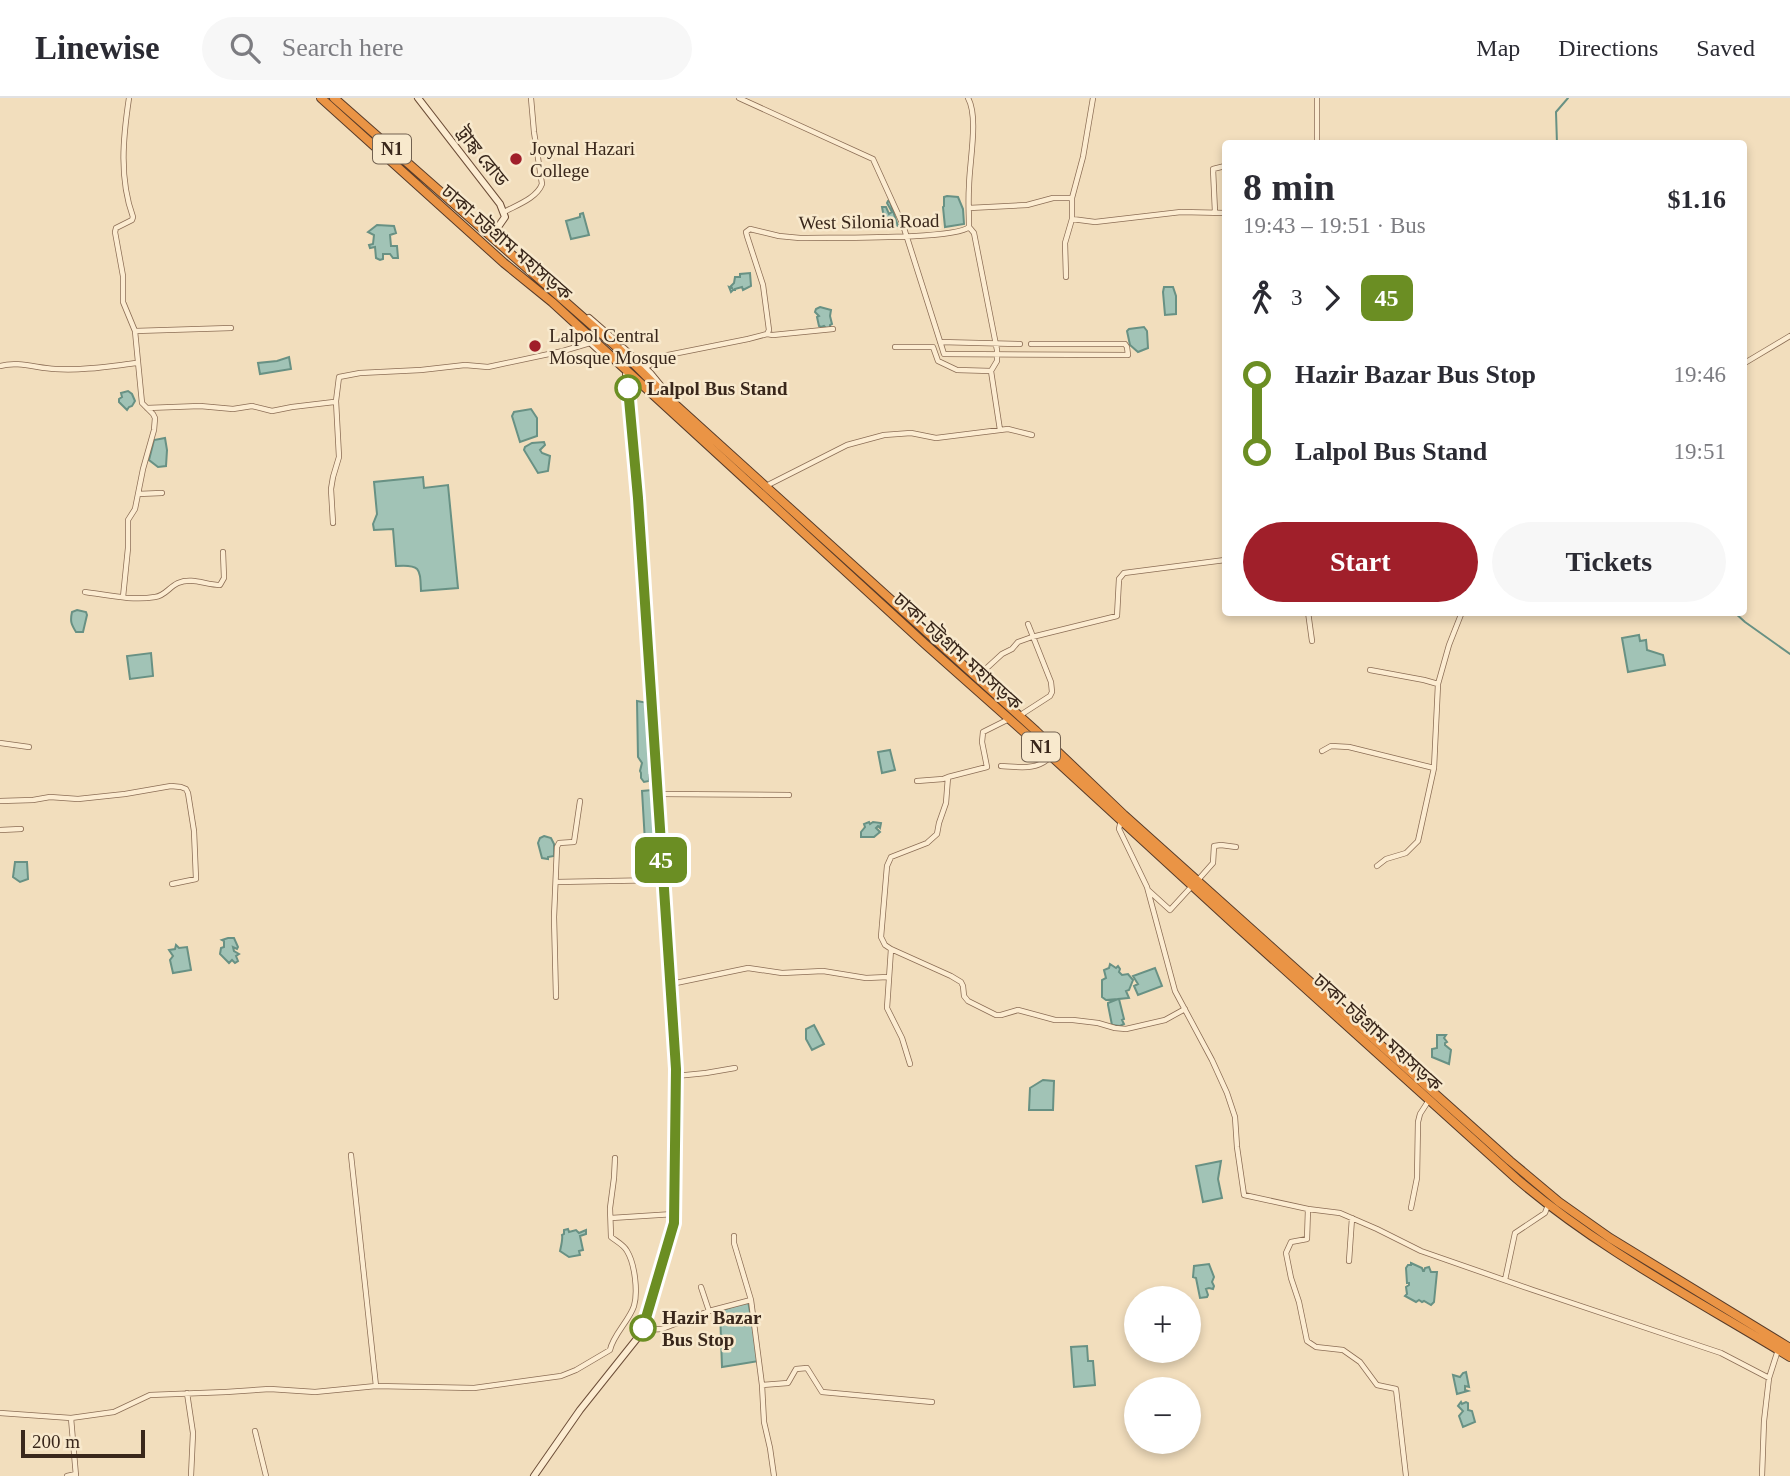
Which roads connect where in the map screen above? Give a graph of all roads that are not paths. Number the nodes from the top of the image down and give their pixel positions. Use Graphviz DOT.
graph roads {
  1 [pos="129,98"];
  2 [pos="321,98"];
  3 [pos="334,98"];
  4 [pos="418,98"];
  5 [pos="531,98"];
  6 [pos="739,98"];
  7 [pos="968,98"];
  8 [pos="1093,98"];
  9 [pos="1317,98"];
  10 [pos="1317,140"];
  11 [pos="1222,167"];
  12 [pos="436,188"];
  13 [pos="430,196"];
  14 [pos="1072,198"];
  15 [pos="449,200"];
  16 [pos="442,206"];
  17 [pos="969,208"];
  18 [pos="504,212"];
  19 [pos="1215,212"];
  20 [pos="1222,213"];
  21 [pos="1072,219"];
  22 [pos="969,227"];
  23 [pos="905,236"];
  24 [pos="491,237"];
  25 [pos="511,256"];
  26 [pos="504,263"];
  27 [pos="1066,277"];
  28 [pos="563,306"];
  29 [pos="231,328"];
  30 [pos="833,329"];
  31 [pos="135,331"];
  32 [pos="767,334"];
  33 [pos="1790,336"];
  34 [pos="940,342"];
  35 [pos="590,343"];
  36 [pos="1020,344"];
  37 [pos="1031,344"];
  38 [pos="996,345"];
  39 [pos="895,347"];
  40 [pos="997,355"];
  41 [pos="1747,362"];
  42 [pos="137,363"];
  43 [pos="0,366"];
  44 [pos="644,368"];
  45 [pos="991,371"];
  46 [pos="626,375"];
  47 [pos="636,384"];
  48 [pos="628,390"];
  49 [pos="336,401"];
  50 [pos="668,403"];
  51 [pos="146,408"];
  52 [pos="1000,430"];
  53 [pos="1032,435"];
  54 [pos="765,486"];
  55 [pos="162,493"];
  56 [pos="138,494"];
  57 [pos="333,523"];
  58 [pos="223,552"];
  59 [pos="1222,560"];
  60 [pos="85,592"];
  61 [pos="124,597"];
  62 [pos="894,602"];
  63 [pos="888,610"];
  64 [pos="904,611"];
  65 [pos="1308,616"];
  66 [pos="1461,616"];
  67 [pos="897,618"];
  68 [pos="1028,624"];
  69 [pos="1032,636"];
  70 [pos="1311,641"];
  71 [pos="1370,670"];
  72 [pos="977,678"];
  73 [pos="1438,684"];
  74 [pos="1019,716"];
  75 [pos="1009,719"];
  76 [pos="0,743"];
  77 [pos="29,747"];
  78 [pos="1322,751"];
  79 [pos="1051,756"];
  80 [pos="1001,766"];
  81 [pos="1434,768"];
  82 [pos="948,777"];
  83 [pos="918,781"];
  84 [pos="659,794"];
  85 [pos="789,795"];
  86 [pos="0,801"];
  87 [pos="580,801"];
  88 [pos="1122,820"];
  89 [pos="21,829"];
  90 [pos="0,830"];
  91 [pos="1236,848"];
  92 [pos="1377,866"];
  93 [pos="663,880"];
  94 [pos="556,882"];
  95 [pos="1194,883"];
  96 [pos="172,884"];
  97 [pos="1147,890"];
  98 [pos="891,949"];
  99 [pos="888,976"];
  100 [pos="671,984"];
  101 [pos="556,997"];
  102 [pos="1185,1009"];
  103 [pos="910,1064"];
  104 [pos="735,1068"];
  105 [pos="676,1076"];
  106 [pos="1430,1099"];
  107 [pos="351,1155"];
  108 [pos="615,1158"];
  109 [pos="1548,1205"];
  110 [pos="1411,1208"];
  111 [pos="1308,1209"];
  112 [pos="674,1214"];
  113 [pos="611,1218"];
  114 [pos="1352,1218"];
  115 [pos="734,1236"];
  116 [pos="1349,1261"];
  117 [pos="1505,1280"];
  118 [pos="701,1287"];
  119 [pos="751,1300"];
  120 [pos="709,1311"];
  121 [pos="643,1331"];
  122 [pos="1790,1348"];
  123 [pos="1778,1350"];
  124 [pos="1790,1357"];
  125 [pos="1769,1378"];
  126 [pos="762,1385"];
  127 [pos="376,1386"];
  128 [pos="187,1393"];
  129 [pos="932,1402"];
  130 [pos="0,1413"];
  131 [pos="71,1418"];
  132 [pos="255,1431"];
  133 [pos="76,1475"];
  134 [pos="67,1476"];
  135 [pos="191,1476"];
  136 [pos="266,1476"];
  137 [pos="534,1476"];
  138 [pos="774,1476"];
  139 [pos="1406,1476"];
  140 [pos="1762,1476"];
  1 -- 31 [label="street"];
  2 -- 13 [label="highway, ঢাকা-চট্টগ্রাম মহাসড়ক / N1"];
  3 -- 12 [label="highway, ঢাকা-চট্টগ্রাম মহাসড়ক / N1"];
  4 -- 18 [label="main road, ট্রাঙ্ক রোড"];
  5 -- 18 [label="street"];
  6 -- 23 [label="street"];
  7 -- 17 [label="street"];
  8 -- 14 [label="street"];
  9 -- 10 [label="street"];
  11 -- 19 [label="street"];
  12 -- 13 [label="highway"];
  12 -- 15 [label="highway, ঢাকা-চট্টগ্রাম মহাসড়ক / N1"];
  13 -- 16 [label="highway, ঢাকা-চট্টগ্রাম মহাসড়ক / N1"];
  14 -- 17 [label="street"];
  14 -- 21 [label="street"];
  15 -- 16 [label="highway"];
  15 -- 24 [label="highway, ঢাকা-চট্টগ্রাম মহাসড়ক / N1"];
  16 -- 26 [label="highway, ঢাকা-চট্টগ্রাম মহাসড়ক / N1"];
  17 -- 22 [label="street"];
  18 -- 24 [label="main road, ট্রাঙ্ক রোড"];
  19 -- 20 [label="street"];
  19 -- 21 [label="street"];
  21 -- 27 [label="street"];
  22 -- 23 [label="street, West Silonia Road"];
  22 -- 38 [label="street"];
  23 -- 32 [label="street, West Silonia Road"];
  23 -- 34 [label="street"];
  24 -- 25 [label="highway, ঢাকা-চট্টগ্রাম মহাসড়ক / N1"];
  25 -- 26 [label="highway"];
  25 -- 28 [label="highway, ঢাকা-চট্টগ্রাম মহাসড়ক / N1"];
  26 -- 28 [label="highway, ঢাকা-চট্টগ্রাম মহাসড়ক / N1"];
  28 -- 35 [label="main road"];
  28 -- 44 [label="main road"];
  28 -- 50 [label="highway, ঢাকা-চট্টগ্রাম মহাসড়ক / N1"];
  29 -- 31 [label="street"];
  30 -- 32 [label="street"];
  31 -- 42 [label="street"];
  32 -- 44 [label="street"];
  33 -- 41 [label="street"];
  34 -- 38 [label="street"];
  34 -- 40 [label="street"];
  35 -- 46 [label="main road"];
  35 -- 49 [label="street"];
  36 -- 38 [label="street"];
  37 -- 40 [label="street"];
  38 -- 40 [label="street"];
  39 -- 45 [label="street"];
  40 -- 45 [label="street"];
  42 -- 43 [label="street"];
  42 -- 51 [label="street"];
  44 -- 50 [label="main road"];
  45 -- 52 [label="street"];
  46 -- 47 [label="main road"];
  46 -- 48 [label="main road"];
  47 -- 48 [label="main road"];
  47 -- 50 [label="main road"];
  48 -- 84 [label="main road"];
  49 -- 51 [label="street"];
  49 -- 57 [label="street"];
  50 -- 54 [label="highway, ঢাকা-চট্টগ্রাম মহাসড়ক / N1"];
  50 -- 63 [label="highway, ঢাকা-চট্টগ্রাম মহাসড়ক / N1"];
  51 -- 56 [label="street"];
  52 -- 53 [label="street"];
  52 -- 54 [label="street"];
  54 -- 62 [label="highway, ঢাকা-চট্টগ্রাম মহাসড়ক / N1"];
  55 -- 56 [label="street"];
  56 -- 61 [label="street"];
  58 -- 61 [label="street"];
  59 -- 69 [label="street"];
  60 -- 61 [label="street"];
  62 -- 63 [label="highway"];
  62 -- 64 [label="highway, ঢাকা-চট্টগ্রাম মহাসড়ক / N1"];
  63 -- 67 [label="highway, ঢাকা-চট্টগ্রাম মহাসড়ক / N1"];
  64 -- 67 [label="highway"];
  64 -- 72 [label="highway, ঢাকা-চট্টগ্রাম মহাসড়ক / N1"];
  65 -- 70 [label="street"];
  66 -- 73 [label="street"];
  67 -- 75 [label="highway, ঢাকা-চট্টগ্রাম মহাসড়ক / N1"];
  68 -- 69 [label="street"];
  69 -- 72 [label="street"];
  69 -- 74 [label="street"];
  71 -- 73 [label="street"];
  72 -- 74 [label="highway, ঢাকা-চট্টগ্রাম মহাসড়ক / N1"];
  73 -- 81 [label="street"];
  74 -- 95 [label="highway, ঢাকা-চট্টগ্রাম মহাসড়ক / N1"];
  75 -- 79 [label="highway, ঢাকা-চট্টগ্রাম মহাসড়ক / N1"];
  75 -- 82 [label="street"];
  76 -- 77 [label="street"];
  78 -- 81 [label="street"];
  79 -- 80 [label="street"];
  79 -- 88 [label="highway, ঢাকা-চট্টগ্রাম মহাসড়ক / N1"];
  81 -- 92 [label="street"];
  82 -- 83 [label="street"];
  82 -- 98 [label="street"];
  84 -- 85 [label="street"];
  84 -- 93 [label="main road"];
  86 -- 96 [label="street"];
  87 -- 94 [label="street"];
  88 -- 95 [label="highway, ঢাকা-চট্টগ্রাম মহাসড়ক / N1"];
  88 -- 97 [label="street"];
  89 -- 90 [label="street"];
  91 -- 95 [label="street"];
  93 -- 94 [label="street"];
  93 -- 100 [label="main road"];
  94 -- 101 [label="street"];
  95 -- 97 [label="street"];
  95 -- 106 [label="highway, ঢাকা-চট্টগ্রাম মহাসড়ক / N1"];
  95 -- 122 [label="highway, ঢাকা-চট্টগ্রাম মহাসড়ক / N1"];
  97 -- 102 [label="street"];
  98 -- 99 [label="street"];
  98 -- 102 [label="street"];
  99 -- 100 [label="street"];
  99 -- 103 [label="street"];
  100 -- 105 [label="main road"];
  102 -- 111 [label="street"];
  104 -- 105 [label="street"];
  105 -- 112 [label="main road"];
  106 -- 109 [label="highway, ঢাকা-চট্টগ্রাম মহাসড়ক / N1"];
  106 -- 110 [label="street"];
  107 -- 127 [label="street"];
  108 -- 113 [label="street"];
  109 -- 117 [label="street"];
  109 -- 123 [label="highway, ঢাকা-চট্টগ্রাম মহাসড়ক / N1"];
  111 -- 114 [label="street"];
  111 -- 139 [label="street"];
  112 -- 113 [label="street"];
  112 -- 121 [label="main road"];
  113 -- 127 [label="street"];
  114 -- 116 [label="street"];
  114 -- 117 [label="street"];
  115 -- 119 [label="street"];
  117 -- 125 [label="street"];
  118 -- 120 [label="street"];
  119 -- 120 [label="street"];
  119 -- 126 [label="street"];
  120 -- 121 [label="street"];
  121 -- 137 [label="main road"];
  123 -- 124 [label="highway, ঢাকা-চট্টগ্রাম মহাসড়ক / N1"];
  123 -- 125 [label="street"];
  125 -- 140 [label="street"];
  126 -- 129 [label="street"];
  126 -- 138 [label="street"];
  127 -- 128 [label="street"];
  128 -- 131 [label="street"];
  128 -- 135 [label="street"];
  130 -- 131 [label="street"];
  131 -- 133 [label="street"];
  132 -- 136 [label="street"];
  133 -- 134 [label="street"];
}
